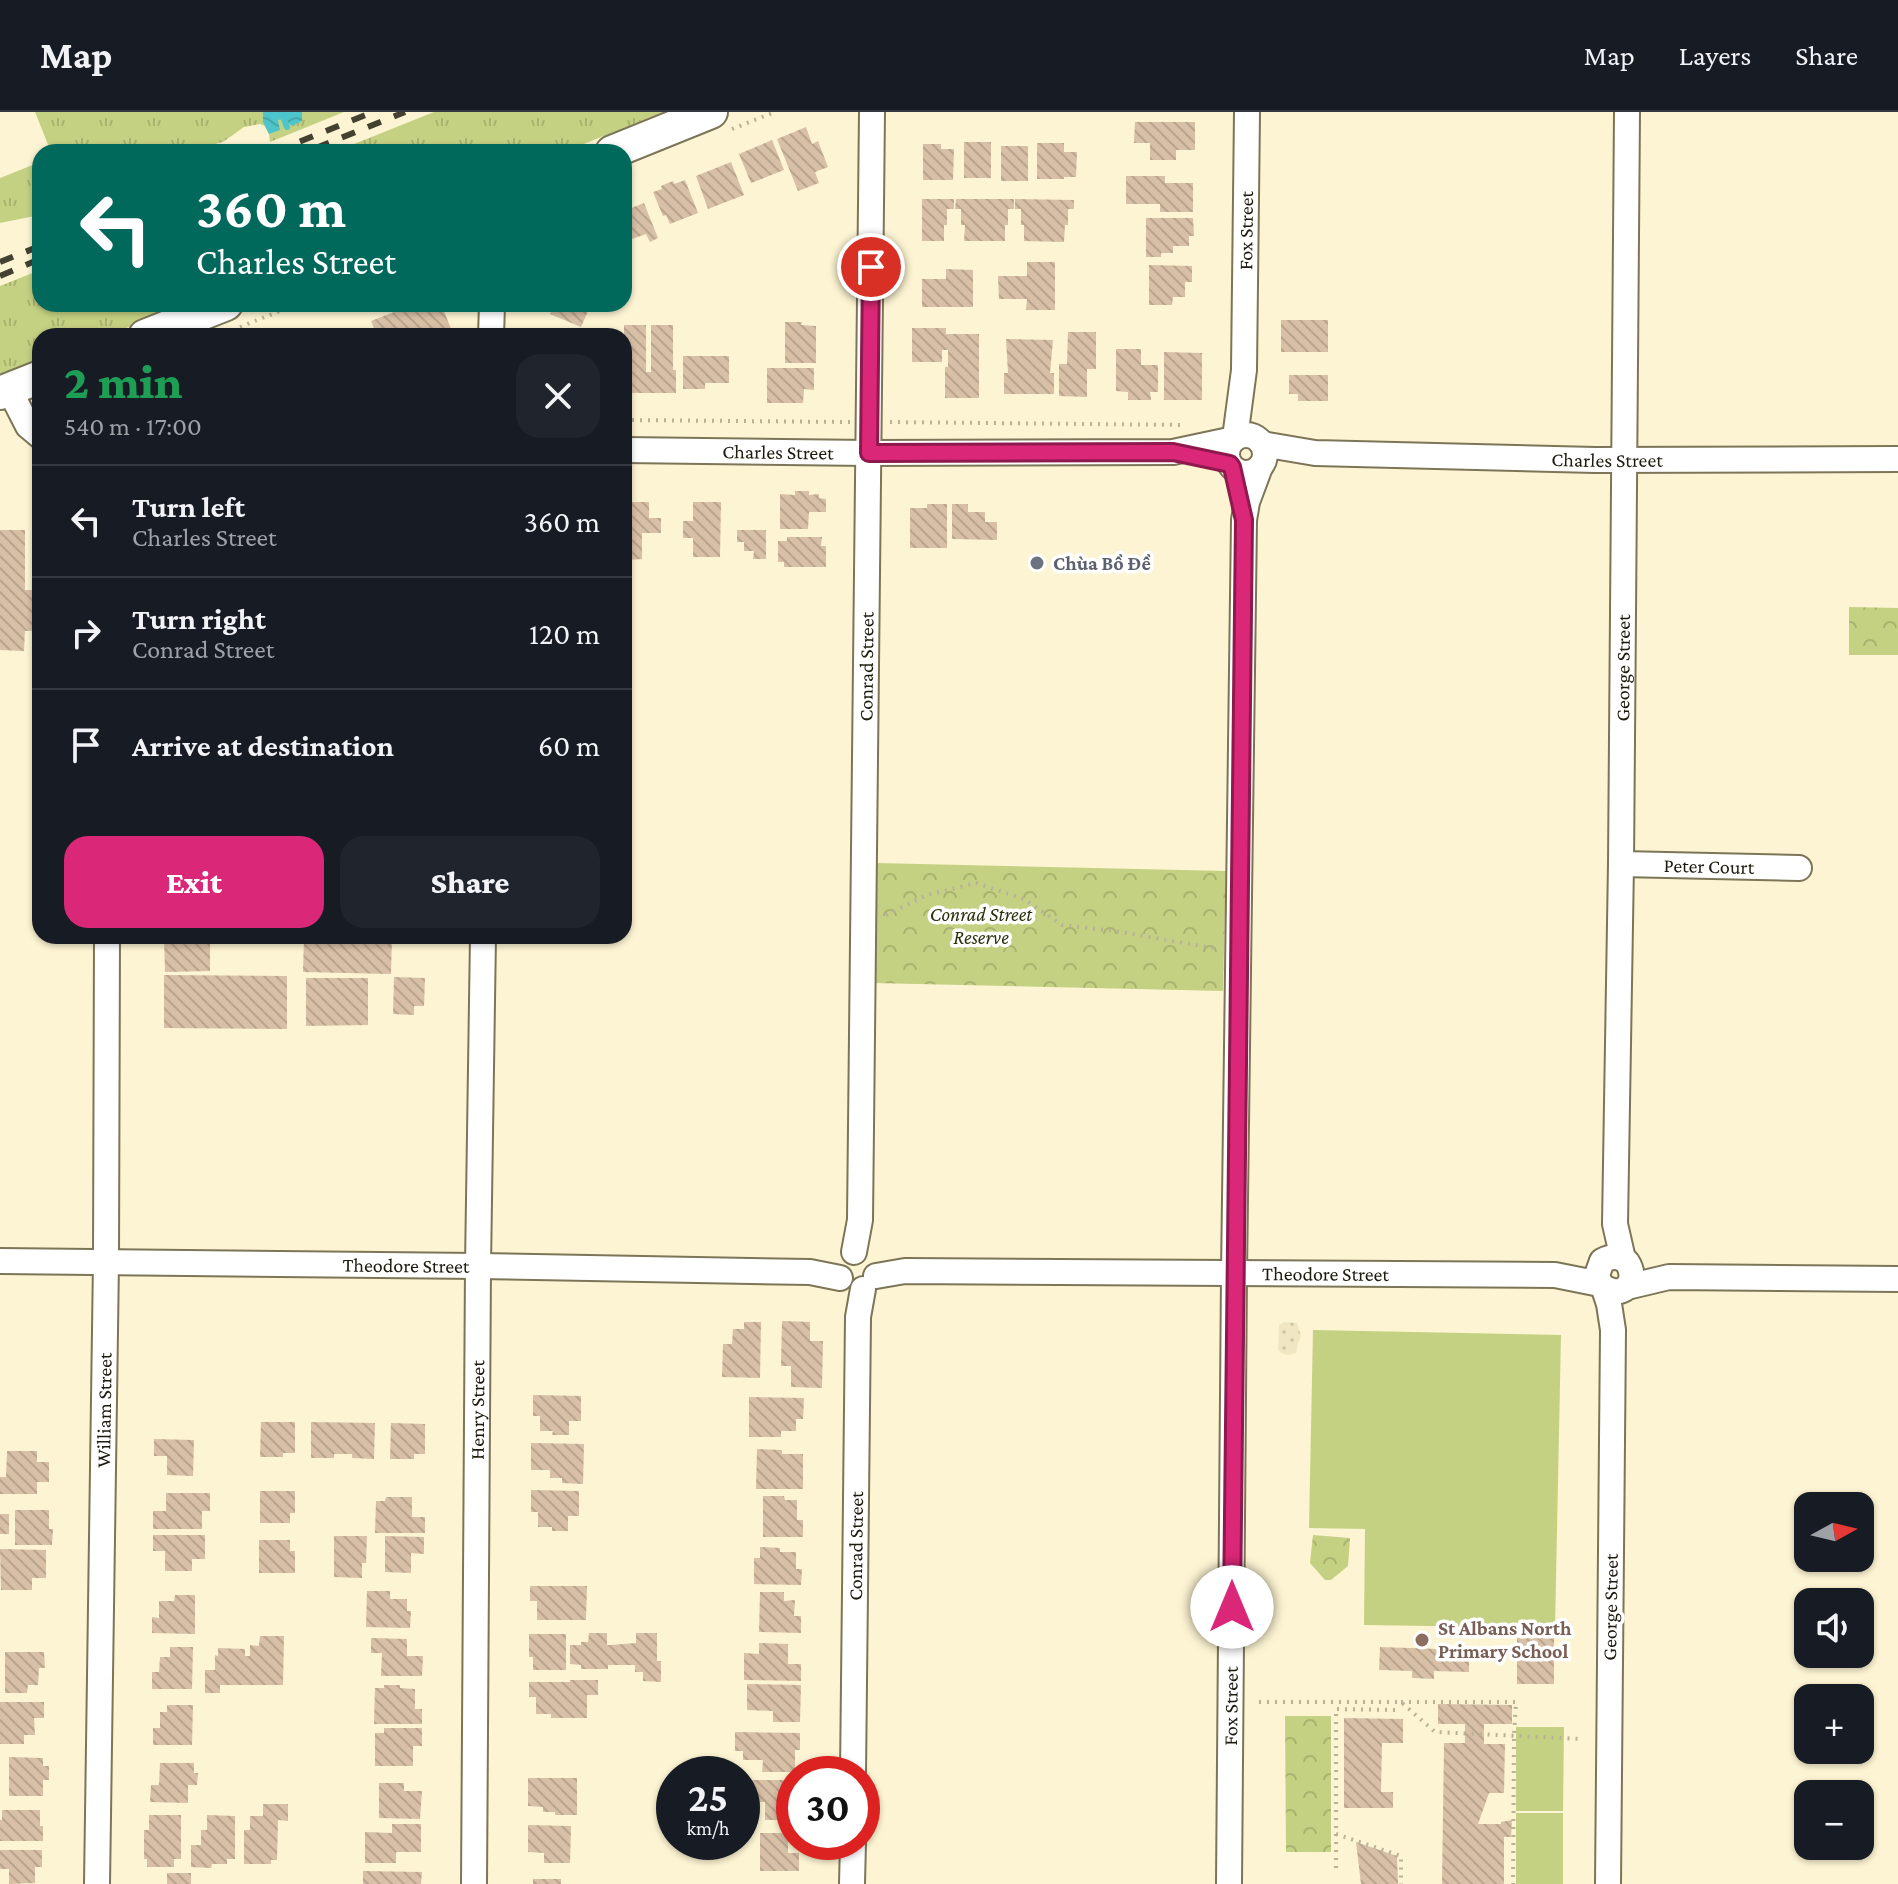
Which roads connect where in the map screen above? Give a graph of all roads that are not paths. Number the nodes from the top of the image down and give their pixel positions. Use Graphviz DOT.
graph roads {
  1 [pos="711,112"];
  2 [pos="872,112"];
  3 [pos="1247,112"];
  4 [pos="1627,112"];
  5 [pos="632,144"];
  6 [pos="229,317"];
  7 [pos="180,328"];
  8 [pos="32,380"];
  9 [pos="4,391"];
  10 [pos="32,429"];
  11 [pos="632,450"];
  12 [pos="869,453"];
  13 [pos="1246,453"];
  14 [pos="1898,459"];
  15 [pos="1623,460"];
  16 [pos="1621,864"];
  17 [pos="1799,868"];
  18 [pos="107,944"];
  19 [pos="483,944"];
  20 [pos="0,1261"];
  21 [pos="106,1261"];
  22 [pos="478,1266"];
  23 [pos="858,1270"];
  24 [pos="1234,1274"];
  25 [pos="1614,1275"];
  26 [pos="1898,1279"];
  27 [pos="853,1756"];
  28 [pos="853,1860"];
  29 [pos="97,1884"];
  30 [pos="474,1884"];
  31 [pos="852,1884"];
  32 [pos="1229,1884"];
  33 [pos="1608,1884"];
  1 -- 5 [label="street"];
  2 -- 12 [label="street, Conrad Street"];
  3 -- 13 [label="street, Fox Street"];
  4 -- 15 [label="street, George Street"];
  6 -- 7 [label="street"];
  8 -- 9 [label="street"];
  9 -- 10 [label="street"];
  11 -- 12 [label="street, Charles Street"];
  12 -- 13 [label="street, Charles Street"];
  12 -- 23 [label="street, Conrad Street"];
  13 -- 15 [label="street, Charles Street"];
  13 -- 24 [label="street, Fox Street"];
  14 -- 15 [label="street, Charles Street"];
  15 -- 16 [label="street, George Street"];
  16 -- 17 [label="street, Peter Court"];
  16 -- 25 [label="street, George Street"];
  18 -- 21 [label="street, William Street"];
  19 -- 22 [label="street, Henry Street"];
  20 -- 21 [label="street, Theodore Street"];
  21 -- 22 [label="street, Theodore Street"];
  21 -- 29 [label="street, William Street"];
  22 -- 23 [label="street, Theodore Street"];
  22 -- 30 [label="street, Henry Street"];
  23 -- 24 [label="street, Theodore Street"];
  23 -- 27 [label="street, Conrad Street"];
  24 -- 25 [label="street, Theodore Street"];
  24 -- 32 [label="street, Fox Street"];
  25 -- 26 [label="street, Theodore Street"];
  25 -- 33 [label="street, George Street"];
  28 -- 31 [label="street"];
}
